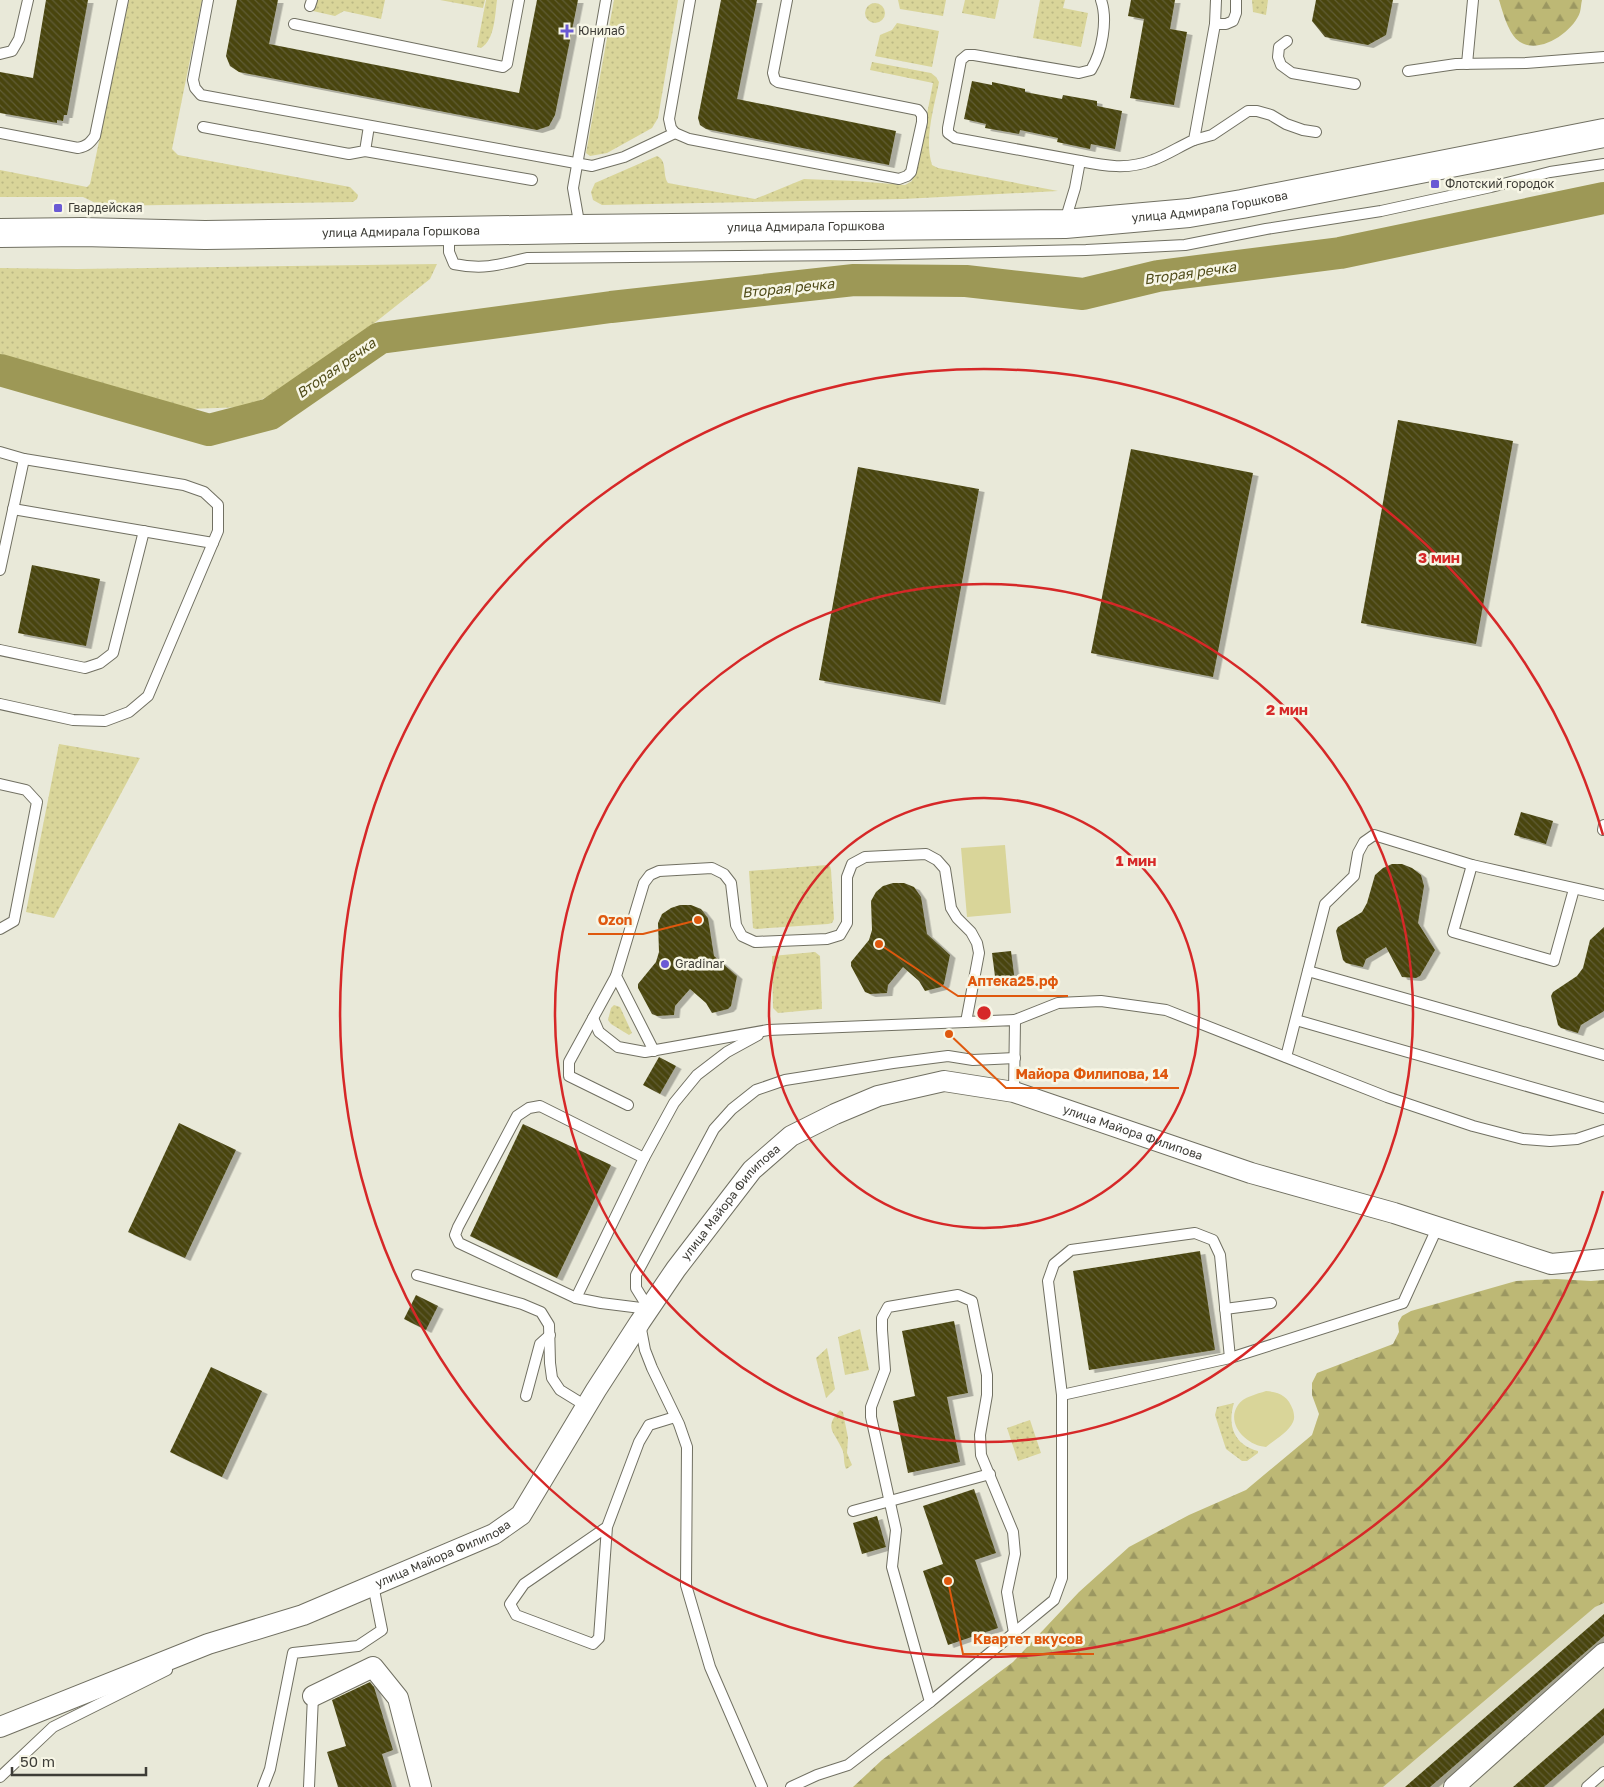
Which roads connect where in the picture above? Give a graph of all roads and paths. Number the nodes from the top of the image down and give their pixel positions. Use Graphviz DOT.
graph roads {
  1 [pos="28,0"];
  2 [pos="123,0"];
  3 [pos="208,0"];
  4 [pos="519,0"];
  5 [pos="606,0"];
  6 [pos="690,0"];
  7 [pos="787,0"];
  8 [pos="1102,0"];
  9 [pos="1216,0"];
  10 [pos="1236,0"];
  11 [pos="1473,0"];
  12 [pos="294,24"];
  13 [pos="1215,24"];
  14 [pos="1287,41"];
  15 [pos="0,54"];
  16 [pos="1604,57"];
  17 [pos="1467,64"];
  18 [pos="1408,71"];
  19 [pos="1355,84"];
  20 [pos="369,126"];
  21 [pos="203,127"];
  22 [pos="1316,132"];
  23 [pos="675,133"];
  24 [pos="1604,133"];
  25 [pos="0,134"];
  26 [pos="1194,140"];
  27 [pos="365,151"];
  28 [pos="1080,161"];
  29 [pos="577,164"];
  30 [pos="1604,164"];
  31 [pos="532,180"];
  32 [pos="1065,224"];
  33 [pos="580,229"];
  34 [pos="448,231"];
  35 [pos="0,233"];
  36 [pos="0,452"];
  37 [pos="24,459"];
  38 [pos="13,509"];
  39 [pos="144,531"];
  40 [pos="213,543"];
  41 [pos="0,570"];
  42 [pos="0,650"];
  43 [pos="0,704"];
  44 [pos="0,784"];
  45 [pos="1604,825"];
  46 [pos="1604,830"];
  47 [pos="1472,865"];
  48 [pos="1574,888"];
  49 [pos="1604,895"];
  50 [pos="0,930"];
  51 [pos="1308,971"];
  52 [pos="616,976"];
  53 [pos="593,1018"];
  54 [pos="1015,1020"];
  55 [pos="1296,1020"];
  56 [pos="966,1022"];
  57 [pos="768,1030"];
  58 [pos="654,1051"];
  59 [pos="1604,1054"];
  60 [pos="1286,1057"];
  61 [pos="1014,1058"];
  62 [pos="1014,1092"];
  63 [pos="628,1105"];
  64 [pos="1604,1108"];
  65 [pos="1604,1130"];
  66 [pos="644,1158"];
  67 [pos="1438,1226"];
  68 [pos="1604,1259"];
  69 [pos="416,1275"];
  70 [pos="576,1298"];
  71 [pos="1271,1303"];
  72 [pos="1225,1309"];
  73 [pos="644,1315"];
  74 [pos="550,1335"];
  75 [pos="1230,1358"];
  76 [pos="1062,1395"];
  77 [pos="526,1396"];
  78 [pos="586,1406"];
  79 [pos="676,1417"];
  80 [pos="990,1474"];
  81 [pos="888,1501"];
  82 [pos="852,1511"];
  83 [pos="607,1527"];
  84 [pos="373,1586"];
  85 [pos="1014,1633"];
  86 [pos="208,1644"];
  87 [pos="1604,1653"];
  88 [pos="313,1696"];
  89 [pos="930,1702"];
  90 [pos="0,1727"];
  91 [pos="1604,1772"];
  92 [pos="0,1777"];
  93 [pos="423,1785"];
  94 [pos="263,1787"];
  95 [pos="308,1787"];
  96 [pos="762,1787"];
  97 [pos="792,1787"];
  98 [pos="1454,1787"];
  99 [pos="1587,1787"];
  1 -- 15 [label="lane"];
  2 -- 25 [label="lane"];
  3 -- 20 [label="lane"];
  4 -- 12 [label="lane"];
  5 -- 29 [label="lane"];
  6 -- 23 [label="lane"];
  7 -- 23 [label="lane"];
  8 -- 28 [label="lane"];
  9 -- 13 [label="lane"];
  10 -- 13 [label="lane"];
  11 -- 17 [label="lane"];
  13 -- 26 [label="lane"];
  14 -- 19 [label="lane"];
  16 -- 17 [label="lane"];
  17 -- 18 [label="lane"];
  20 -- 27 [label="lane"];
  20 -- 29 [label="lane"];
  21 -- 27 [label="lane"];
  22 -- 26 [label="lane"];
  23 -- 29 [label="lane"];
  24 -- 32 [label="main road, улица Адмирала Горшкова"];
  26 -- 28 [label="lane"];
  27 -- 31 [label="lane"];
  28 -- 32 [label="lane"];
  29 -- 33 [label="lane"];
  30 -- 34 [label="lane"];
  32 -- 33 [label="main road, улица Адмирала Горшкова"];
  33 -- 34 [label="main road, улица Адмирала Горшкова"];
  34 -- 35 [label="main road, улица Адмирала Горшкова"];
  36 -- 37 [label="lane"];
  37 -- 38 [label="lane"];
  37 -- 40 [label="lane"];
  38 -- 39 [label="lane"];
  38 -- 41 [label="lane"];
  39 -- 40 [label="lane"];
  39 -- 42 [label="lane"];
  40 -- 43 [label="lane"];
  44 -- 50 [label="lane"];
  45 -- 46 [label="lane"];
  47 -- 48 [label="lane"];
  47 -- 48 [label="lane"];
  47 -- 51 [label="lane"];
  48 -- 49 [label="lane"];
  51 -- 55 [label="lane"];
  51 -- 59 [label="lane"];
  52 -- 53 [label="lane"];
  52 -- 56 [label="lane"];
  52 -- 58 [label="lane"];
  53 -- 58 [label="lane"];
  53 -- 63 [label="lane"];
  54 -- 56 [label="lane"];
  54 -- 60 [label="lane"];
  54 -- 61 [label="lane"];
  55 -- 60 [label="lane"];
  55 -- 64 [label="lane"];
  56 -- 57 [label="lane"];
  57 -- 58 [label="lane"];
  57 -- 66 [label="lane"];
  60 -- 65 [label="lane"];
  61 -- 62 [label="lane"];
  61 -- 73 [label="lane"];
  62 -- 67 [label="street, улица Майора Филипова"];
  62 -- 73 [label="street, улица Майора Филипова"];
  66 -- 70 [label="lane"];
  66 -- 70 [label="lane"];
  67 -- 68 [label="street, улица Майора Филипова"];
  67 -- 75 [label="lane"];
  69 -- 74 [label="lane"];
  70 -- 73 [label="lane"];
  71 -- 72 [label="lane"];
  72 -- 75 [label="lane"];
  72 -- 76 [label="lane"];
  73 -- 78 [label="street, улица Майора Филипова"];
  73 -- 79 [label="lane"];
  74 -- 77 [label="lane"];
  74 -- 78 [label="lane"];
  75 -- 76 [label="lane"];
  76 -- 85 [label="lane"];
  78 -- 84 [label="street, улица Майора Филипова"];
  79 -- 83 [label="lane"];
  79 -- 96 [label="lane"];
  80 -- 81 [label="lane"];
  80 -- 81 [label="lane"];
  80 -- 85 [label="lane"];
  81 -- 82 [label="lane"];
  81 -- 89 [label="lane"];
  83 -- 83 [label="lane"];
  84 -- 86 [label="street, улица Майора Филипова"];
  84 -- 94 [label="lane"];
  85 -- 89 [label="lane"];
  86 -- 90 [label="street, улица Майора Филипова"];
  86 -- 92 [label="lane"];
  87 -- 98 [label="street"];
  88 -- 93 [label="street"];
  88 -- 95 [label="lane"];
  89 -- 97 [label="lane"];
  91 -- 99 [label="lane"];
}
